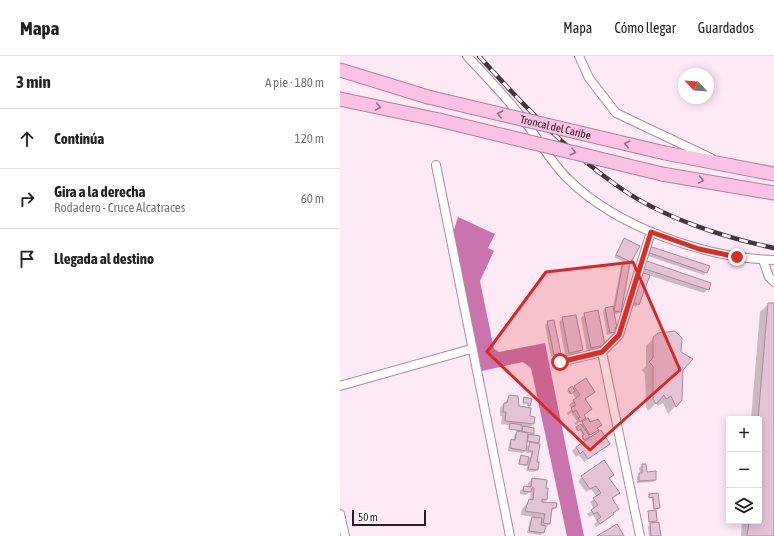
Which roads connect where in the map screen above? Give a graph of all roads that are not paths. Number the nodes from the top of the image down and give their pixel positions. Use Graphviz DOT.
graph roads {
  1 [pos="467,56"];
  2 [pos="579,56"];
  3 [pos="340,70"];
  4 [pos="340,99"];
  5 [pos="436,165"];
  6 [pos="728,166"];
  7 [pos="774,174"];
  8 [pos="774,193"];
  9 [pos="651,232"];
  10 [pos="763,260"];
  11 [pos="774,260"];
  12 [pos="774,282"];
  13 [pos="471,349"];
  14 [pos="602,352"];
  15 [pos="560,362"];
  16 [pos="340,386"];
  17 [pos="340,514"];
  18 [pos="345,536"];
  19 [pos="510,536"];
  20 [pos="640,536"];
  1 -- 9 [label="street"];
  2 -- 6 [label="street"];
  6 -- 3 [label="highway, Troncal del Caribe, one-way, bridge"];
  4 -- 8 [label="highway, Troncal del Caribe, one-way, bridge"];
  5 -- 13 [label="street"];
  6 -- 7 [label="highway, Troncal del Caribe"];
  9 -- 10 [label="street"];
  9 -- 14 [label="street"];
  10 -- 11 [label="street"];
  10 -- 12 [label="street"];
  13 -- 16 [label="street"];
  13 -- 19 [label="street"];
  14 -- 15 [label="street"];
  14 -- 20 [label="street"];
  17 -- 18 [label="street"];
}
